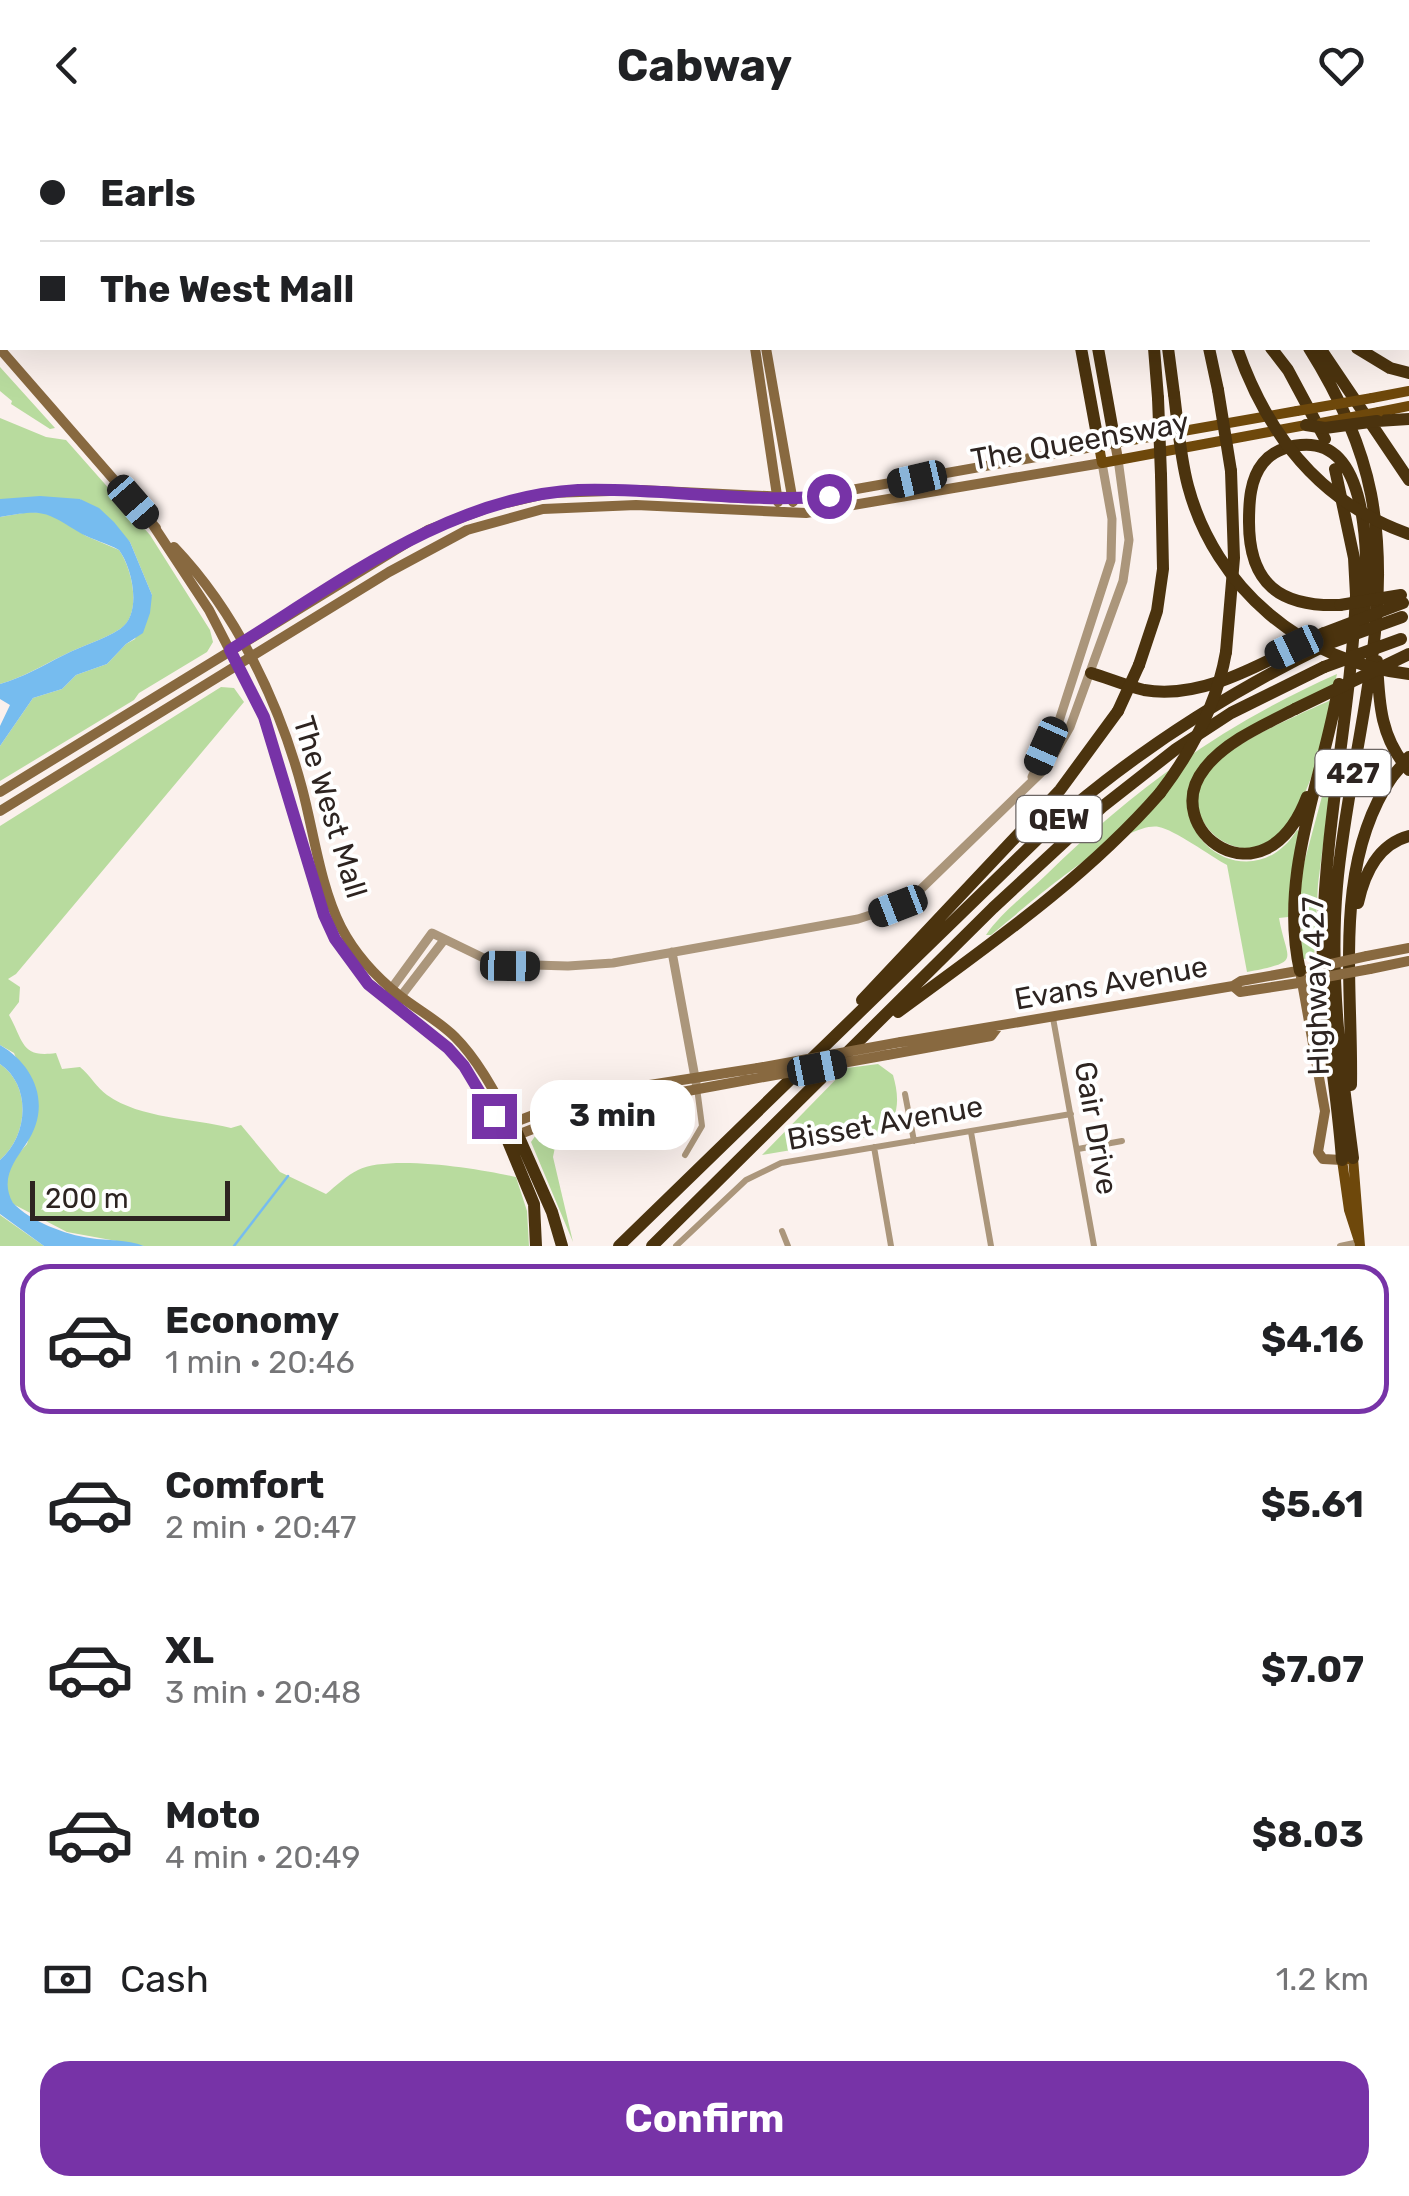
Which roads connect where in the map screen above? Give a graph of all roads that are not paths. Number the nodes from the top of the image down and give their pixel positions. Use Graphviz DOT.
graph roads {
  1 [pos="2,350"];
  2 [pos="755,350"];
  3 [pos="766,350"];
  4 [pos="1081,350"];
  5 [pos="1098,350"];
  6 [pos="1154,350"];
  7 [pos="1168,350"];
  8 [pos="1210,350"];
  9 [pos="1238,350"];
  10 [pos="1273,350"];
  11 [pos="1311,350"];
  12 [pos="1321,350"];
  13 [pos="1359,350"];
  14 [pos="1409,373"];
  15 [pos="1409,391"];
  16 [pos="1409,406"];
  17 [pos="1378,416"];
  18 [pos="1409,420"];
  19 [pos="1306,426"];
  20 [pos="1325,439"];
  21 [pos="1116,443"];
  22 [pos="1099,446"];
  23 [pos="1118,459"];
  24 [pos="1102,463"];
  25 [pos="1335,469"];
  26 [pos="1409,480"];
  27 [pos="656,492"];
  28 [pos="777,498"];
  29 [pos="793,498"];
  30 [pos="636,504"];
  31 [pos="779,513"];
  32 [pos="794,513"];
  33 [pos="153,525"];
  34 [pos="1409,534"];
  35 [pos="1350,542"];
  36 [pos="1406,604"];
  37 [pos="1375,636"];
  38 [pos="1405,637"];
  39 [pos="1327,638"];
  40 [pos="243,642"];
  41 [pos="230,650"];
  42 [pos="1409,654"];
  43 [pos="250,656"];
  44 [pos="237,664"];
  45 [pos="1076,668"];
  46 [pos="1409,674"];
  47 [pos="1088,678"];
  48 [pos="1072,679"];
  49 [pos="1329,738"];
  50 [pos="1409,757"];
  51 [pos="1409,770"];
  52 [pos="1338,779"];
  53 [pos="1031,780"];
  54 [pos="0,792"];
  55 [pos="0,812"];
  56 [pos="1409,836"];
  57 [pos="444,940"];
  58 [pos="1351,940"];
  59 [pos="1409,948"];
  60 [pos="672,952"];
  61 [pos="1409,961"];
  62 [pos="1308,975"];
  63 [pos="392,997"];
  64 [pos="1053,1018"];
  65 [pos="998,1028"];
  66 [pos="864,1037"];
  67 [pos="827,1046"];
  68 [pos="696,1083"];
  69 [pos="906,1094"];
  70 [pos="1347,1112"];
  71 [pos="1071,1114"];
  72 [pos="509,1131"];
  73 [pos="971,1132"];
  74 [pos="914,1141"];
  75 [pos="1122,1142"];
  76 [pos="874,1148"];
  77 [pos="1078,1149"];
  78 [pos="685,1154"];
  79 [pos="1345,1156"];
  80 [pos="782,1231"];
  81 [pos="1359,1243"];
  82 [pos="561,1244"];
  83 [pos="536,1246"];
  84 [pos="618,1246"];
  85 [pos="652,1246"];
  86 [pos="676,1246"];
  87 [pos="788,1246"];
  88 [pos="891,1246"];
  89 [pos="991,1246"];
  90 [pos="1094,1246"];
  91 [pos="1340,1246"];
  1 -- 33 [label="main road, The West Mall"];
  2 -- 28 [label="main road"];
  3 -- 29 [label="main road"];
  4 -- 22 [label="highway"];
  5 -- 21 [label="highway"];
  6 -- 67 [label="highway, bridge"];
  7 -- 46 [label="highway, bridge"];
  8 -- 66 [label="highway, bridge"];
  9 -- 34 [label="highway, bridge"];
  10 -- 20 [label="highway"];
  11 -- 37 [label="highway, Highway 427 / 427"];
  12 -- 26 [label="highway"];
  13 -- 14 [label="highway"];
  15 -- 21 [label="main road, The Queensway, bridge"];
  16 -- 17 [label="main road"];
  17 -- 18 [label="highway"];
  17 -- 19 [label="highway, bridge"];
  19 -- 23 [label="main road, The Queensway"];
  21 -- 22 [label="main road, The Queensway"];
  21 -- 23 [label="main road"];
  22 -- 24 [label="main road"];
  22 -- 29 [label="main road, The Queensway"];
  23 -- 24 [label="main road, The Queensway"];
  23 -- 47 [label="street"];
  24 -- 32 [label="main road, The Queensway"];
  24 -- 45 [label="street"];
  25 -- 35 [label="highway, Highway 427 / 427"];
  27 -- 28 [label="main road, The Queensway"];
  27 -- 30 [label="main road"];
  27 -- 40 [label="main road, The Queensway"];
  28 -- 29 [label="main road, The Queensway"];
  28 -- 31 [label="main road"];
  29 -- 32 [label="main road"];
  30 -- 31 [label="main road, The Queensway"];
  30 -- 43 [label="main road, The Queensway"];
  31 -- 32 [label="main road, The Queensway"];
  33 -- 40 [label="main road, The West Mall"];
  33 -- 41 [label="main road, The West Mall"];
  35 -- 49 [label="highway"];
  35 -- 52 [label="highway, Highway 427 / 427"];
  36 -- 39 [label="highway, QEW, bridge"];
  36 -- 52 [label="highway, bridge"];
  37 -- 51 [label="highway"];
  37 -- 70 [label="highway, Highway 427 / 427"];
  38 -- 66 [label="highway, bridge"];
  39 -- 47 [label="highway"];
  39 -- 67 [label="highway, QEW"];
  40 -- 41 [label="main road, The Queensway"];
  40 -- 43 [label="main road, The West Mall"];
  41 -- 44 [label="main road, The West Mall"];
  41 -- 54 [label="main road, The Queensway"];
  42 -- 49 [label="highway, bridge"];
  43 -- 44 [label="main road, The Queensway"];
  43 -- 63 [label="main road, The West Mall"];
  44 -- 55 [label="main road, The Queensway"];
  44 -- 63 [label="main road, The West Mall"];
  45 -- 47 [label="street"];
  45 -- 48 [label="street"];
  47 -- 48 [label="street"];
  47 -- 53 [label="street"];
  48 -- 53 [label="street"];
  49 -- 62 [label="highway"];
  50 -- 58 [label="highway, bridge"];
  52 -- 79 [label="highway, Highway 427 / 427"];
  53 -- 60 [label="street"];
  56 -- 58 [label="highway"];
  57 -- 60 [label="street"];
  57 -- 63 [label="street"];
  57 -- 63 [label="street"];
  58 -- 70 [label="highway"];
  59 -- 62 [label="main road, Evans Avenue, bridge"];
  60 -- 68 [label="street"];
  61 -- 62 [label="main road, Evans Avenue, bridge"];
  62 -- 64 [label="main road, Evans Avenue"];
  62 -- 79 [label="main road"];
  63 -- 72 [label="main road, The West Mall"];
  64 -- 65 [label="main road, Evans Avenue"];
  64 -- 71 [label="street, Gair Drive"];
  65 -- 68 [label="main road, Evans Avenue, bridge"];
  65 -- 68 [label="main road, Evans Avenue, bridge"];
  66 -- 85 [label="highway"];
  67 -- 84 [label="highway, QEW"];
  68 -- 72 [label="main road, Evans Avenue"];
  68 -- 78 [label="street"];
  69 -- 74 [label="street"];
  70 -- 79 [label="highway, Highway 427"];
  71 -- 73 [label="street, Bisset Avenue"];
  71 -- 77 [label="street, Gair Drive"];
  72 -- 82 [label="highway"];
  72 -- 83 [label="highway"];
  73 -- 74 [label="street, Bisset Avenue"];
  73 -- 89 [label="street"];
  74 -- 76 [label="street, Bisset Avenue"];
  75 -- 77 [label="street"];
  76 -- 86 [label="street, Bisset Avenue"];
  76 -- 88 [label="street"];
  77 -- 90 [label="street, Gair Drive"];
  79 -- 81 [label="main road"];
  80 -- 87 [label="street"];
  81 -- 91 [label="street"];
}
